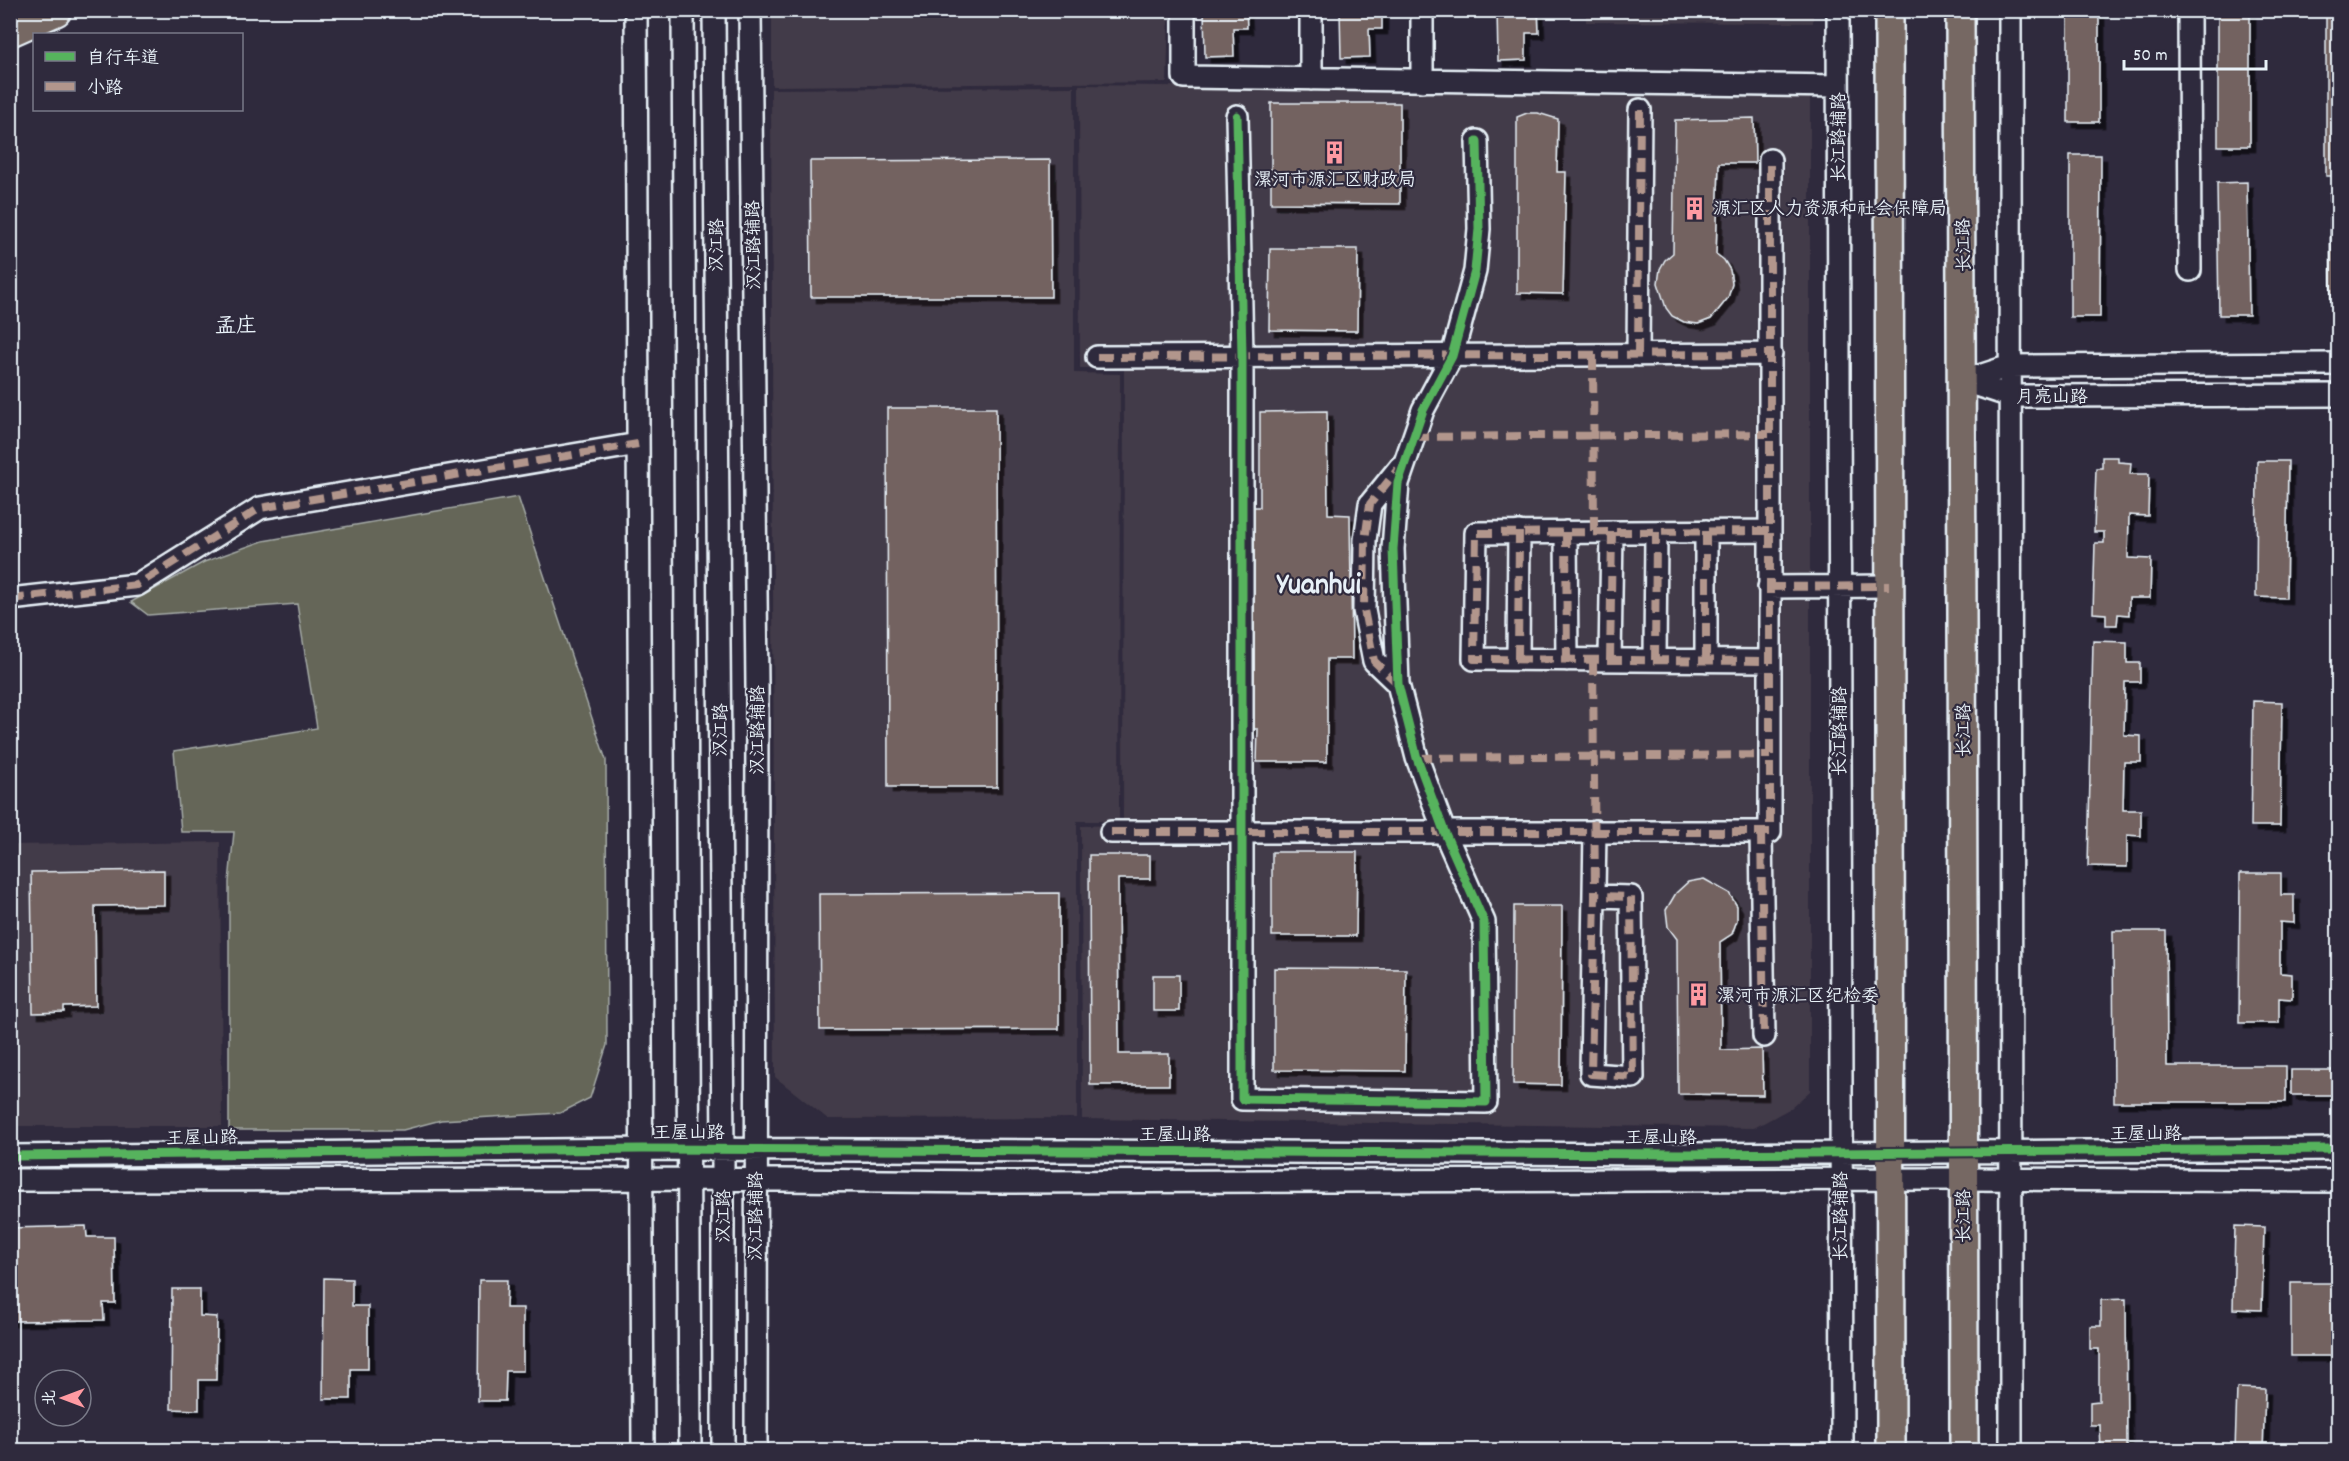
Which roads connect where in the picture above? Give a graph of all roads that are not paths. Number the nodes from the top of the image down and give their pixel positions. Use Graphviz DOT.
graph roads {
  1 [pos="56,10"];
  2 [pos="636,10"];
  3 [pos="683,10"];
  4 [pos="714,10"];
  5 [pos="750,10"];
  6 [pos="1184,10"];
  7 [pos="1311,10"];
  8 [pos="1422,10"];
  9 [pos="1838,10"];
  10 [pos="1889,10"];
  11 [pos="1960,10"];
  12 [pos="2010,10"];
  13 [pos="2189,10"];
  14 [pos="10,30"];
  15 [pos="1311,79"];
  16 [pos="1422,81"];
  17 [pos="1838,86"];
  18 [pos="1640,110"];
  19 [pos="1238,116"];
  20 [pos="1477,141"];
  21 [pos="1770,160"];
  22 [pos="2190,270"];
  23 [pos="1771,354"];
  24 [pos="1638,355"];
  25 [pos="1242,356"];
  26 [pos="1097,357"];
  27 [pos="1452,357"];
  28 [pos="2338,364"];
  29 [pos="2010,366"];
  30 [pos="1964,381"];
  31 [pos="2338,395"];
  32 [pos="2010,396"];
  33 [pos="638,444"];
  34 [pos="1406,459"];
  35 [pos="1706,531"];
  36 [pos="1769,531"];
  37 [pos="1519,532"];
  38 [pos="1566,532"];
  39 [pos="1612,532"];
  40 [pos="1656,532"];
  41 [pos="1839,586"];
  42 [pos="1889,586"];
  43 [pos="1769,587"];
  44 [pos="10,599"];
  45 [pos="1518,659"];
  46 [pos="1567,660"];
  47 [pos="1610,660"];
  48 [pos="1655,660"];
  49 [pos="1706,661"];
  50 [pos="1770,661"];
  51 [pos="1398,684"];
  52 [pos="1242,831"];
  53 [pos="1444,831"];
  54 [pos="1595,831"];
  55 [pos="1111,832"];
  56 [pos="1761,832"];
  57 [pos="1595,896"];
  58 [pos="1764,1036"];
  59 [pos="642,1149"];
  60 [pos="689,1149"];
  61 [pos="723,1149"];
  62 [pos="756,1149"];
  63 [pos="2338,1149"];
  64 [pos="2010,1150"];
  65 [pos="1891,1151"];
  66 [pos="1962,1151"];
  67 [pos="1840,1152"];
  68 [pos="10,1156"];
  69 [pos="642,1179"];
  70 [pos="689,1179"];
  71 [pos="723,1179"];
  72 [pos="1840,1179"];
  73 [pos="1891,1179"];
  74 [pos="1963,1179"];
  75 [pos="2010,1179"];
  76 [pos="10,1180"];
  77 [pos="756,1180"];
  78 [pos="2338,1181"];
  79 [pos="643,1450"];
  80 [pos="690,1450"];
  81 [pos="723,1450"];
  82 [pos="756,1450"];
  83 [pos="1842,1450"];
  84 [pos="1891,1450"];
  85 [pos="1964,1450"];
  86 [pos="2011,1450"];
  1 -- 14 [label="highway"];
  2 -- 33 [label="street"];
  3 -- 60 [label="street, 汉江路"];
  4 -- 61 [label="street, 汉江路"];
  5 -- 62 [label="street, 汉江路辅路"];
  6 -- 15 [label="street"];
  7 -- 15 [label="street"];
  8 -- 16 [label="street"];
  9 -- 17 [label="street, 长江路辅路"];
  10 -- 42 [label="main road"];
  11 -- 30 [label="main road, 长江路"];
  12 -- 29 [label="street"];
  13 -- 22 [label="street"];
  15 -- 16 [label="street"];
  16 -- 17 [label="street"];
  17 -- 41 [label="street, 长江路辅路"];
  18 -- 24 [label="street"];
  19 -- 25 [label="street"];
  20 -- 27 [label="street"];
  21 -- 23 [label="street"];
  23 -- 24 [label="street"];
  23 -- 36 [label="street"];
  24 -- 27 [label="street"];
  25 -- 26 [label="street"];
  25 -- 27 [label="street"];
  25 -- 52 [label="street"];
  27 -- 34 [label="street"];
  28 -- 29 [label="street, 月亮山路"];
  29 -- 30 [label="street, 月亮山路"];
  29 -- 32 [label="street"];
  30 -- 32 [label="street, 月亮山路"];
  30 -- 66 [label="main road, 长江路"];
  31 -- 32 [label="street, 月亮山路"];
  32 -- 64 [label="street"];
  33 -- 44 [label="street"];
  33 -- 59 [label="street"];
  34 -- 51 [label="street"];
  34 -- 51 [label="street"];
  35 -- 36 [label="street"];
  35 -- 40 [label="street"];
  35 -- 49 [label="street"];
  36 -- 43 [label="street"];
  37 -- 38 [label="street"];
  37 -- 45 [label="street"];
  37 -- 45 [label="street"];
  38 -- 39 [label="street"];
  38 -- 46 [label="street"];
  39 -- 40 [label="street"];
  39 -- 47 [label="street"];
  40 -- 48 [label="street"];
  41 -- 42 [label="street"];
  41 -- 43 [label="street"];
  41 -- 67 [label="street, 长江路辅路"];
  42 -- 65 [label="main road"];
  43 -- 50 [label="street"];
  45 -- 46 [label="street"];
  46 -- 47 [label="street"];
  47 -- 48 [label="street"];
  48 -- 49 [label="street"];
  49 -- 50 [label="street"];
  50 -- 56 [label="street"];
  51 -- 53 [label="street"];
  52 -- 53 [label="street"];
  52 -- 53 [label="street"];
  52 -- 55 [label="street"];
  53 -- 54 [label="street"];
  54 -- 56 [label="street"];
  54 -- 57 [label="street"];
  56 -- 58 [label="street"];
  57 -- 57 [label="street"];
  59 -- 60 [label="street, 王屋山路"];
  59 -- 68 [label="street, 王屋山路"];
  59 -- 69 [label="street"];
  60 -- 61 [label="street, 王屋山路"];
  60 -- 70 [label="street, 汉江路"];
  61 -- 62 [label="street, 王屋山路"];
  61 -- 71 [label="street, 汉江路"];
  62 -- 67 [label="street, 王屋山路"];
  62 -- 77 [label="street, 汉江路辅路"];
  63 -- 64 [label="street, 王屋山路"];
  64 -- 66 [label="street, 王屋山路"];
  64 -- 75 [label="street"];
  65 -- 66 [label="street, 王屋山路"];
  65 -- 67 [label="street, 王屋山路"];
  65 -- 73 [label="main road"];
  66 -- 74 [label="main road, 长江路"];
  67 -- 72 [label="street, 长江路辅路"];
  69 -- 70 [label="street"];
  69 -- 76 [label="street"];
  69 -- 79 [label="street"];
  70 -- 71 [label="street"];
  70 -- 80 [label="street, 汉江路"];
  71 -- 77 [label="street"];
  71 -- 81 [label="street, 汉江路"];
  72 -- 73 [label="street"];
  72 -- 77 [label="street"];
  72 -- 83 [label="street, 长江路辅路"];
  73 -- 74 [label="street"];
  73 -- 84 [label="main road"];
  74 -- 75 [label="street"];
  74 -- 85 [label="main road, 长江路"];
  75 -- 78 [label="street"];
  75 -- 86 [label="street"];
  77 -- 82 [label="street, 汉江路辅路"];
}
